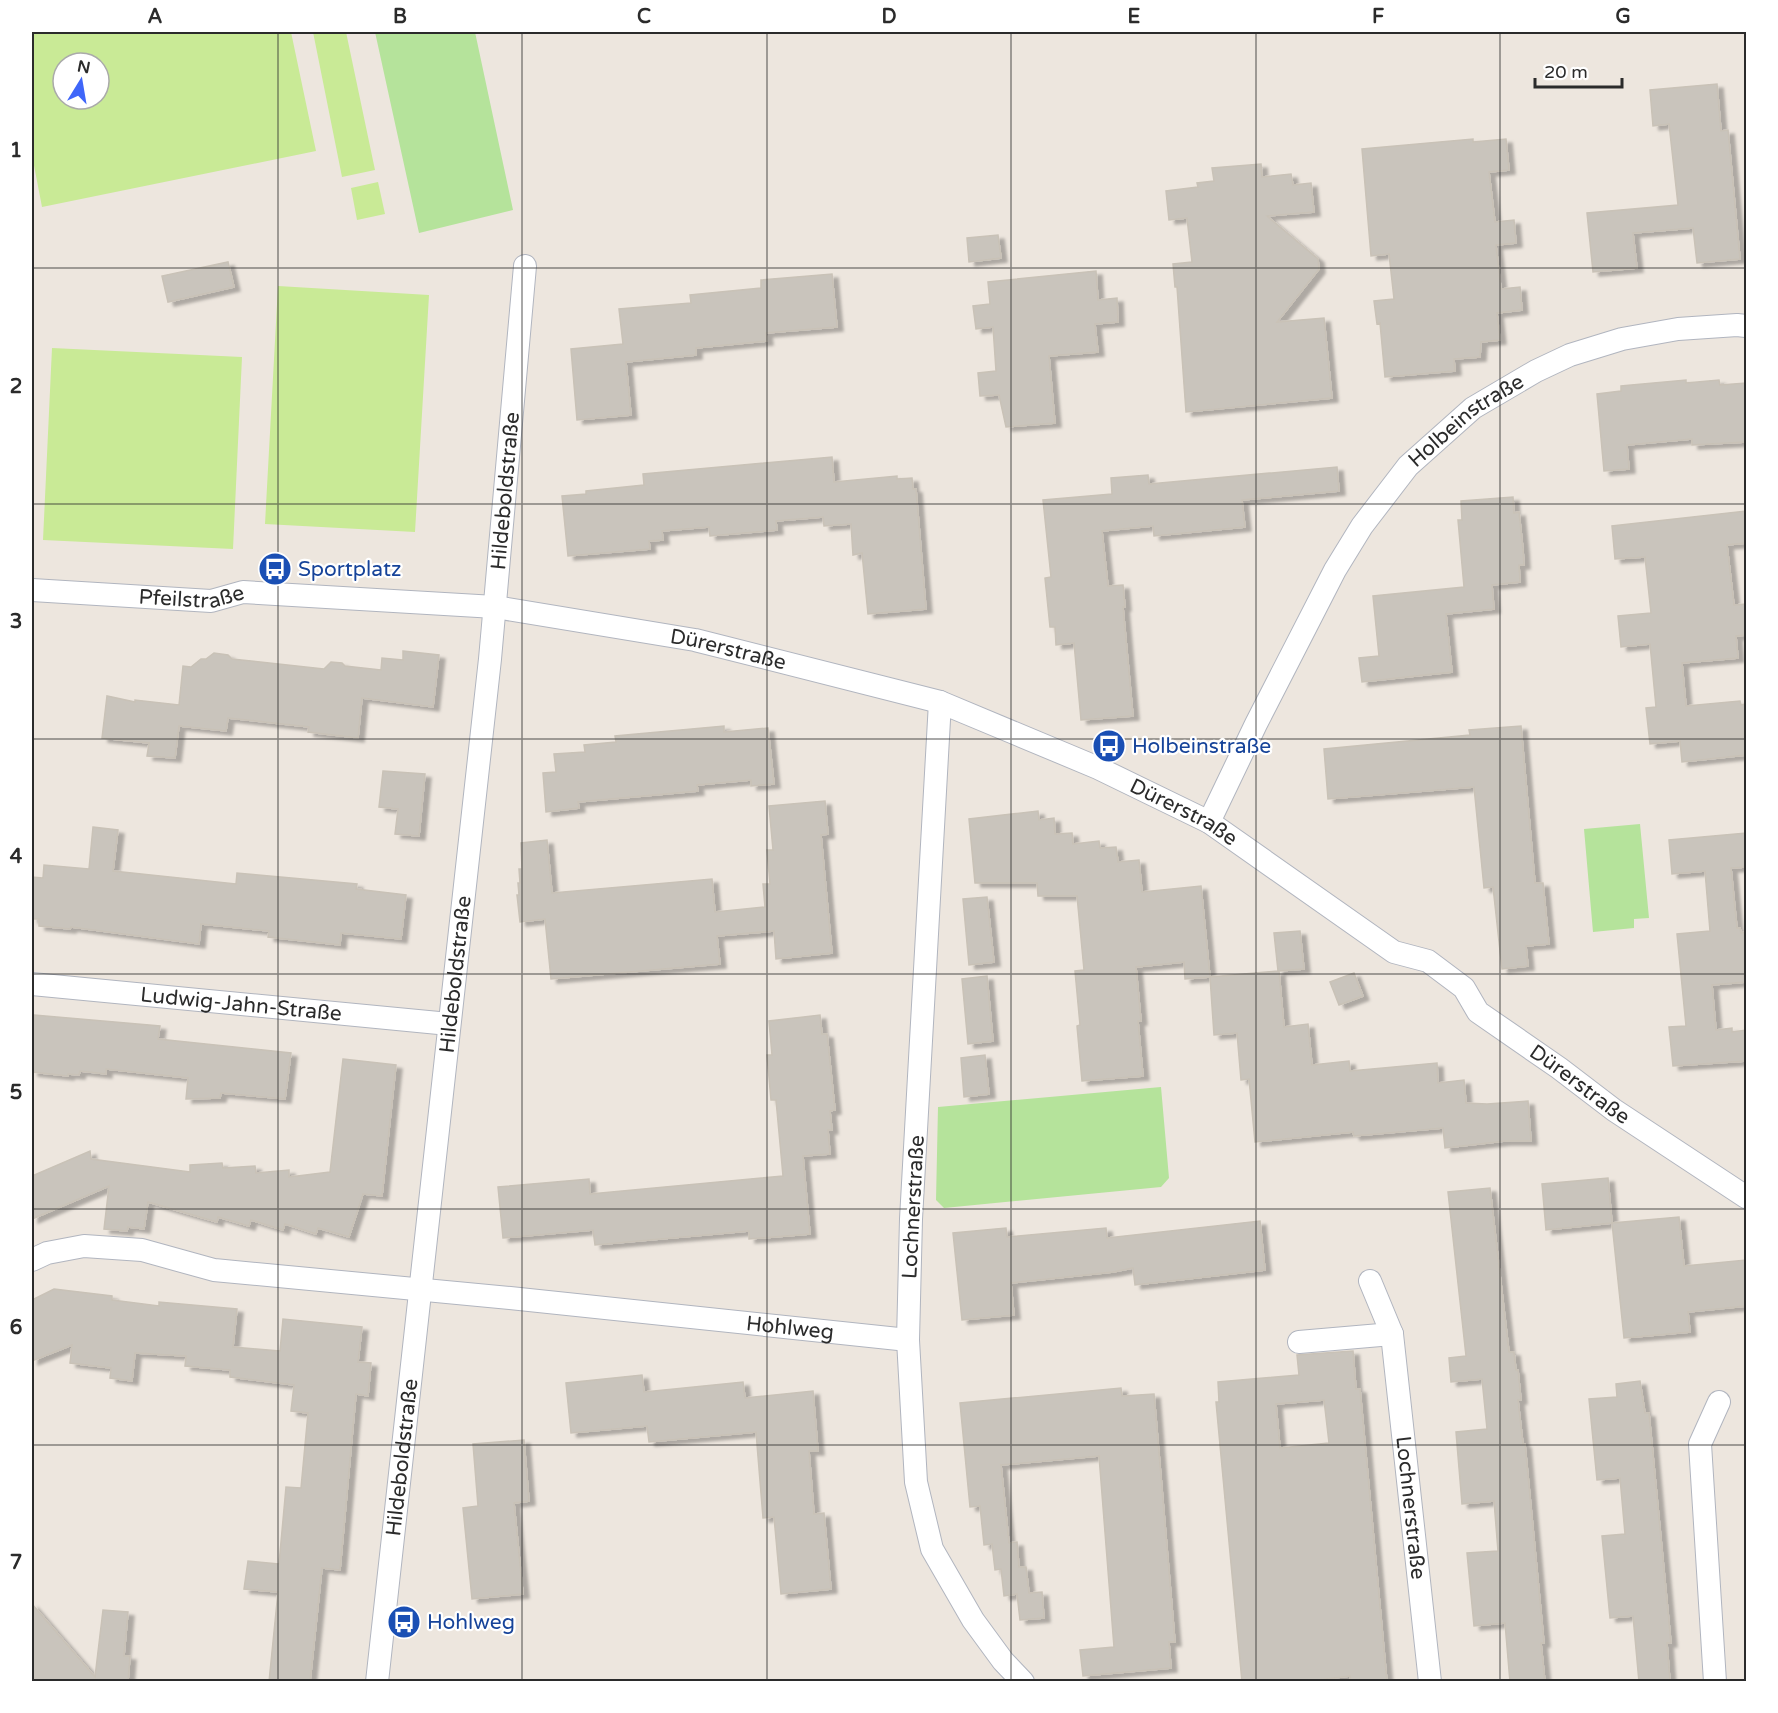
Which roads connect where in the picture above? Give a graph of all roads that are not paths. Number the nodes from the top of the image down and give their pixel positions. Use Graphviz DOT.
graph roads {
  1 [pos="525,266"];
  2 [pos="1746,326"];
  3 [pos="32,590"];
  4 [pos="495,607"];
  5 [pos="939,702"];
  6 [pos="1209,822"];
  7 [pos="32,984"];
  8 [pos="449,1024"];
  9 [pos="1746,1197"];
  10 [pos="32,1260"];
  11 [pos="1370,1281"];
  12 [pos="420,1290"];
  13 [pos="1392,1334"];
  14 [pos="908,1340"];
  15 [pos="1299,1342"];
  16 [pos="1719,1402"];
  17 [pos="377,1682"];
  18 [pos="1023,1682"];
  19 [pos="1430,1682"];
  20 [pos="1715,1682"];
  1 -- 4 [label="street, Hildeboldstraße"];
  2 -- 6 [label="street, Holbeinstraße"];
  3 -- 4 [label="street, Pfeilstraße"];
  4 -- 5 [label="street, Dürerstraße"];
  4 -- 8 [label="street, Hildeboldstraße"];
  5 -- 6 [label="street, Dürerstraße"];
  5 -- 14 [label="street, Lochnerstraße"];
  6 -- 9 [label="street, Dürerstraße"];
  7 -- 8 [label="street, Ludwig-Jahn-Straße"];
  8 -- 12 [label="street, Hildeboldstraße"];
  10 -- 12 [label="street, Hohlweg"];
  11 -- 13 [label="street, Lochnerstraße"];
  12 -- 14 [label="street, Hohlweg"];
  12 -- 17 [label="street, Hildeboldstraße"];
  13 -- 15 [label="street"];
  13 -- 19 [label="street, Lochnerstraße"];
  14 -- 18 [label="street, Lochnerstraße"];
  16 -- 20 [label="street"];
}
